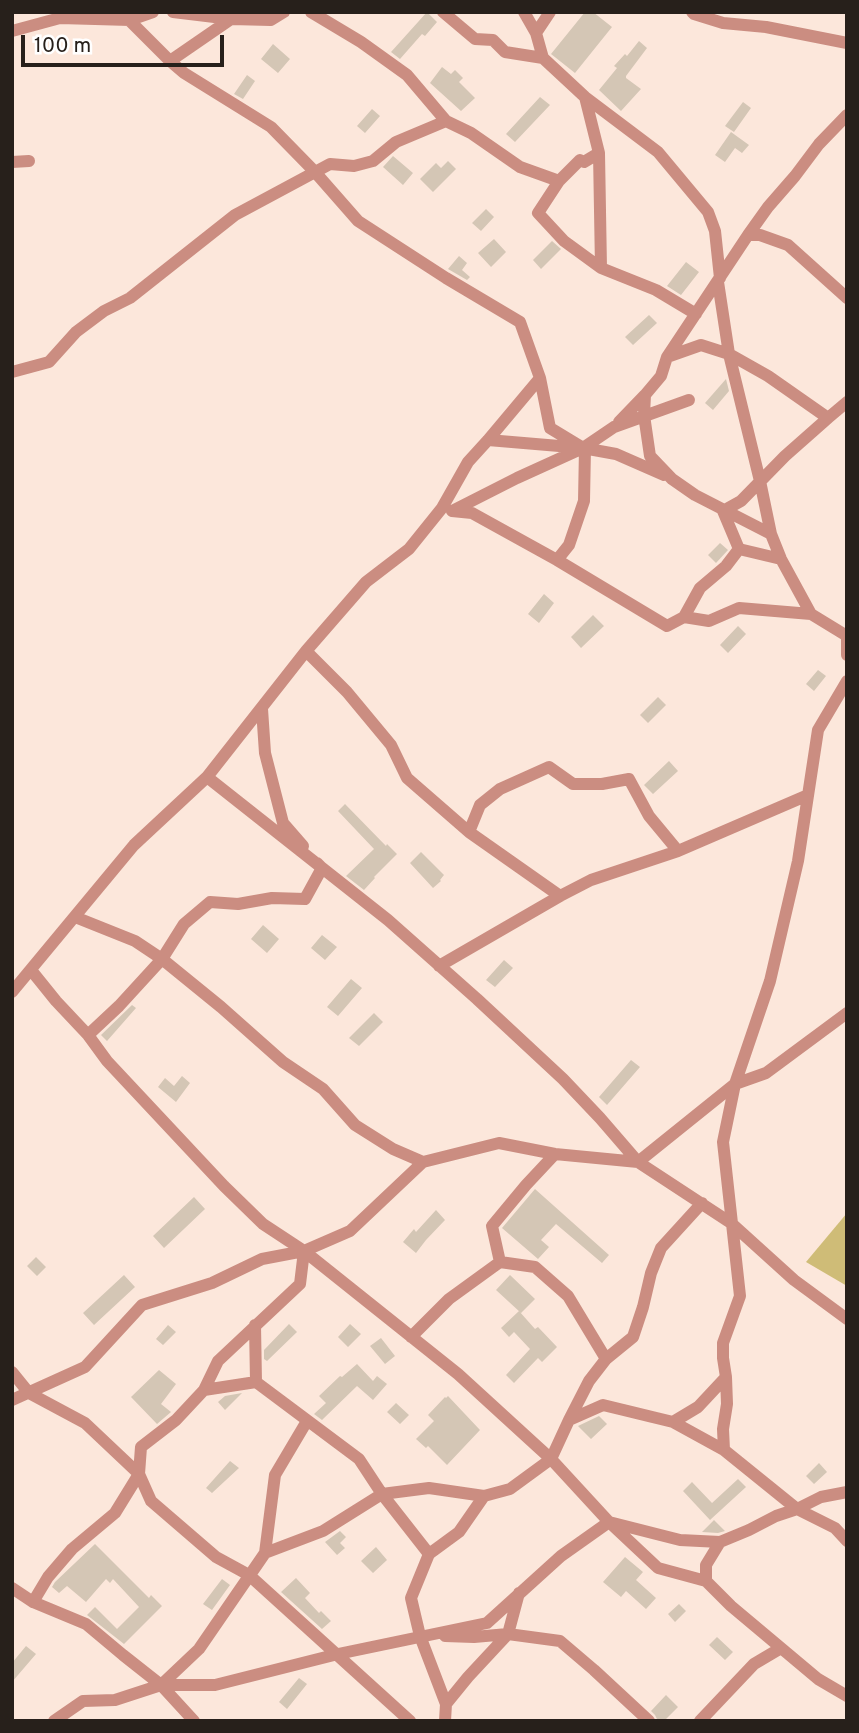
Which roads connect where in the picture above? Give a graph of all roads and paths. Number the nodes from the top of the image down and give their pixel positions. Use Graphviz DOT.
graph roads {
  1 [pos="153,12"];
  2 [pos="173,12"];
  3 [pos="284,12"];
  4 [pos="295,12"];
  5 [pos="311,12"];
  6 [pos="443,12"];
  7 [pos="524,12"];
  8 [pos="550,12"];
  9 [pos="692,12"];
  10 [pos="126,16"];
  11 [pos="233,16"];
  12 [pos="271,20"];
  13 [pos="12,31"];
  14 [pos="536,33"];
  15 [pos="847,43"];
  16 [pos="543,58"];
  17 [pos="170,61"];
  18 [pos="585,97"];
  19 [pos="847,115"];
  20 [pos="614,119"];
  21 [pos="446,121"];
  22 [pos="597,147"];
  23 [pos="29,161"];
  24 [pos="12,162"];
  25 [pos="315,172"];
  26 [pos="559,181"];
  27 [pos="748,235"];
  28 [pos="601,268"];
  29 [pos="719,280"];
  30 [pos="847,298"];
  31 [pos="696,314"];
  32 [pos="729,354"];
  33 [pos="667,357"];
  34 [pos="12,372"];
  35 [pos="540,378"];
  36 [pos="645,395"];
  37 [pos="689,400"];
  38 [pos="847,402"];
  39 [pos="644,415"];
  40 [pos="828,418"];
  41 [pos="614,427"];
  42 [pos="488,440"];
  43 [pos="584,448"];
  44 [pos="672,479"];
  45 [pos="760,481"];
  46 [pos="452,511"];
  47 [pos="723,511"];
  48 [pos="771,534"];
  49 [pos="410,549"];
  50 [pos="739,549"];
  51 [pos="781,559"];
  52 [pos="557,560"];
  53 [pos="811,614"];
  54 [pos="684,617"];
  55 [pos="847,638"];
  56 [pos="306,651"];
  57 [pos="847,654"];
  58 [pos="847,681"];
  59 [pos="262,709"];
  60 [pos="207,777"];
  61 [pos="808,795"];
  62 [pos="469,832"];
  63 [pos="678,851"];
  64 [pos="322,868"];
  65 [pos="560,896"];
  66 [pos="75,917"];
  67 [pos="163,959"];
  68 [pos="439,966"];
  69 [pos="31,970"];
  70 [pos="12,992"];
  71 [pos="847,1013"];
  72 [pos="88,1035"];
  73 [pos="735,1084"];
  74 [pos="555,1154"];
  75 [pos="424,1162"];
  76 [pos="638,1162"];
  77 [pos="702,1203"];
  78 [pos="731,1223"];
  79 [pos="304,1251"];
  80 [pos="500,1262"];
  81 [pos="847,1319"];
  82 [pos="255,1325"];
  83 [pos="411,1337"];
  84 [pos="606,1359"];
  85 [pos="12,1372"];
  86 [pos="726,1377"];
  87 [pos="256,1382"];
  88 [pos="204,1390"];
  89 [pos="29,1393"];
  90 [pos="12,1400"];
  91 [pos="569,1420"];
  92 [pos="307,1421"];
  93 [pos="673,1422"];
  94 [pos="724,1450"];
  95 [pos="551,1459"];
  96 [pos="139,1474"];
  97 [pos="847,1492"];
  98 [pos="382,1493"];
  99 [pos="484,1496"];
  100 [pos="797,1509"];
  101 [pos="609,1522"];
  102 [pos="847,1541"];
  103 [pos="720,1542"];
  104 [pos="265,1553"];
  105 [pos="429,1554"];
  106 [pos="249,1576"];
  107 [pos="706,1581"];
  108 [pos="12,1588"];
  109 [pos="519,1593"];
  110 [pos="33,1602"];
  111 [pos="508,1634"];
  112 [pos="420,1636"];
  113 [pos="781,1647"];
  114 [pos="338,1654"];
  115 [pos="161,1685"];
  116 [pos="847,1696"];
  117 [pos="446,1704"];
  118 [pos="54,1721"];
  119 [pos="194,1721"];
  120 [pos="410,1721"];
  121 [pos="444,1721"];
  122 [pos="649,1721"];
  123 [pos="700,1721"];
  1 -- 10 [label="street"];
  2 -- 11 [label="street"];
  3 -- 12 [label="street"];
  4 -- 12 [label="street"];
  5 -- 21 [label="street"];
  6 -- 16 [label="street"];
  7 -- 14 [label="street"];
  8 -- 14 [label="street"];
  9 -- 15 [label="street"];
  10 -- 13 [label="street"];
  10 -- 17 [label="street"];
  11 -- 12 [label="street"];
  11 -- 17 [label="street"];
  14 -- 16 [label="street"];
  16 -- 18 [label="street"];
  17 -- 25 [label="street"];
  18 -- 20 [label="street"];
  18 -- 22 [label="street"];
  19 -- 27 [label="street"];
  20 -- 22 [label="street"];
  20 -- 29 [label="street"];
  21 -- 25 [label="street"];
  21 -- 26 [label="street"];
  22 -- 26 [label="street"];
  22 -- 28 [label="street"];
  23 -- 24 [label="street"];
  25 -- 34 [label="street"];
  25 -- 35 [label="street"];
  26 -- 28 [label="street"];
  27 -- 29 [label="street"];
  27 -- 30 [label="street"];
  28 -- 31 [label="street"];
  29 -- 31 [label="street"];
  29 -- 32 [label="street"];
  31 -- 33 [label="street"];
  32 -- 33 [label="street"];
  32 -- 40 [label="street"];
  32 -- 45 [label="street"];
  33 -- 36 [label="street"];
  35 -- 42 [label="street"];
  35 -- 43 [label="street"];
  36 -- 39 [label="street"];
  36 -- 41 [label="street"];
  37 -- 39 [label="street"];
  38 -- 40 [label="street"];
  39 -- 41 [label="street"];
  39 -- 44 [label="street"];
  40 -- 45 [label="street"];
  41 -- 43 [label="street"];
  42 -- 43 [label="street"];
  42 -- 49 [label="street"];
  43 -- 44 [label="street"];
  43 -- 46 [label="street"];
  43 -- 52 [label="street"];
  44 -- 47 [label="street"];
  45 -- 47 [label="street"];
  45 -- 48 [label="street"];
  46 -- 49 [label="street"];
  46 -- 52 [label="street"];
  47 -- 48 [label="street"];
  47 -- 50 [label="street"];
  48 -- 51 [label="street"];
  49 -- 56 [label="street"];
  50 -- 51 [label="street"];
  50 -- 54 [label="street"];
  51 -- 53 [label="street"];
  52 -- 54 [label="street"];
  53 -- 54 [label="street"];
  53 -- 55 [label="street"];
  55 -- 57 [label="street"];
  56 -- 59 [label="street"];
  56 -- 62 [label="street"];
  58 -- 61 [label="street"];
  59 -- 60 [label="street"];
  59 -- 64 [label="street"];
  60 -- 64 [label="street"];
  60 -- 66 [label="street"];
  61 -- 63 [label="street"];
  61 -- 73 [label="street"];
  62 -- 63 [label="street"];
  62 -- 65 [label="street"];
  63 -- 65 [label="street"];
  64 -- 67 [label="street"];
  64 -- 68 [label="street"];
  65 -- 68 [label="street"];
  66 -- 67 [label="street"];
  66 -- 69 [label="street"];
  67 -- 72 [label="street"];
  67 -- 75 [label="street"];
  68 -- 76 [label="street"];
  69 -- 70 [label="street"];
  69 -- 72 [label="street"];
  71 -- 73 [label="street"];
  72 -- 79 [label="street"];
  73 -- 76 [label="street"];
  73 -- 78 [label="street"];
  74 -- 75 [label="street"];
  74 -- 76 [label="street"];
  74 -- 80 [label="street"];
  75 -- 79 [label="street"];
  76 -- 77 [label="street"];
  77 -- 78 [label="street"];
  77 -- 84 [label="street"];
  78 -- 81 [label="street"];
  78 -- 86 [label="street"];
  79 -- 82 [label="street"];
  79 -- 83 [label="street"];
  79 -- 89 [label="street"];
  80 -- 83 [label="street"];
  80 -- 84 [label="street"];
  82 -- 87 [label="street"];
  82 -- 88 [label="street"];
  83 -- 95 [label="street"];
  84 -- 91 [label="street"];
  85 -- 89 [label="street"];
  86 -- 93 [label="street"];
  86 -- 94 [label="street"];
  87 -- 88 [label="street"];
  87 -- 92 [label="street"];
  88 -- 96 [label="street"];
  89 -- 90 [label="street"];
  89 -- 96 [label="street"];
  91 -- 93 [label="street"];
  91 -- 95 [label="street"];
  92 -- 98 [label="street"];
  92 -- 104 [label="street"];
  93 -- 94 [label="street"];
  94 -- 100 [label="street"];
  95 -- 99 [label="street"];
  95 -- 101 [label="street"];
  96 -- 106 [label="street"];
  96 -- 110 [label="street"];
  97 -- 100 [label="street"];
  98 -- 99 [label="street"];
  98 -- 104 [label="street"];
  98 -- 105 [label="street"];
  99 -- 105 [label="street"];
  100 -- 102 [label="street"];
  100 -- 103 [label="street"];
  101 -- 103 [label="street"];
  101 -- 107 [label="street"];
  101 -- 109 [label="street"];
  103 -- 107 [label="street"];
  104 -- 106 [label="street"];
  105 -- 112 [label="street"];
  106 -- 114 [label="street"];
  106 -- 115 [label="street"];
  107 -- 113 [label="street"];
  108 -- 110 [label="street"];
  109 -- 111 [label="street"];
  109 -- 112 [label="street"];
  110 -- 115 [label="street"];
  111 -- 112 [label="street"];
  111 -- 117 [label="street"];
  111 -- 122 [label="street"];
  112 -- 114 [label="street"];
  112 -- 117 [label="street"];
  113 -- 116 [label="street"];
  113 -- 123 [label="street"];
  114 -- 115 [label="street"];
  114 -- 120 [label="street"];
  115 -- 118 [label="street"];
  115 -- 119 [label="street"];
  117 -- 121 [label="street"];
}
